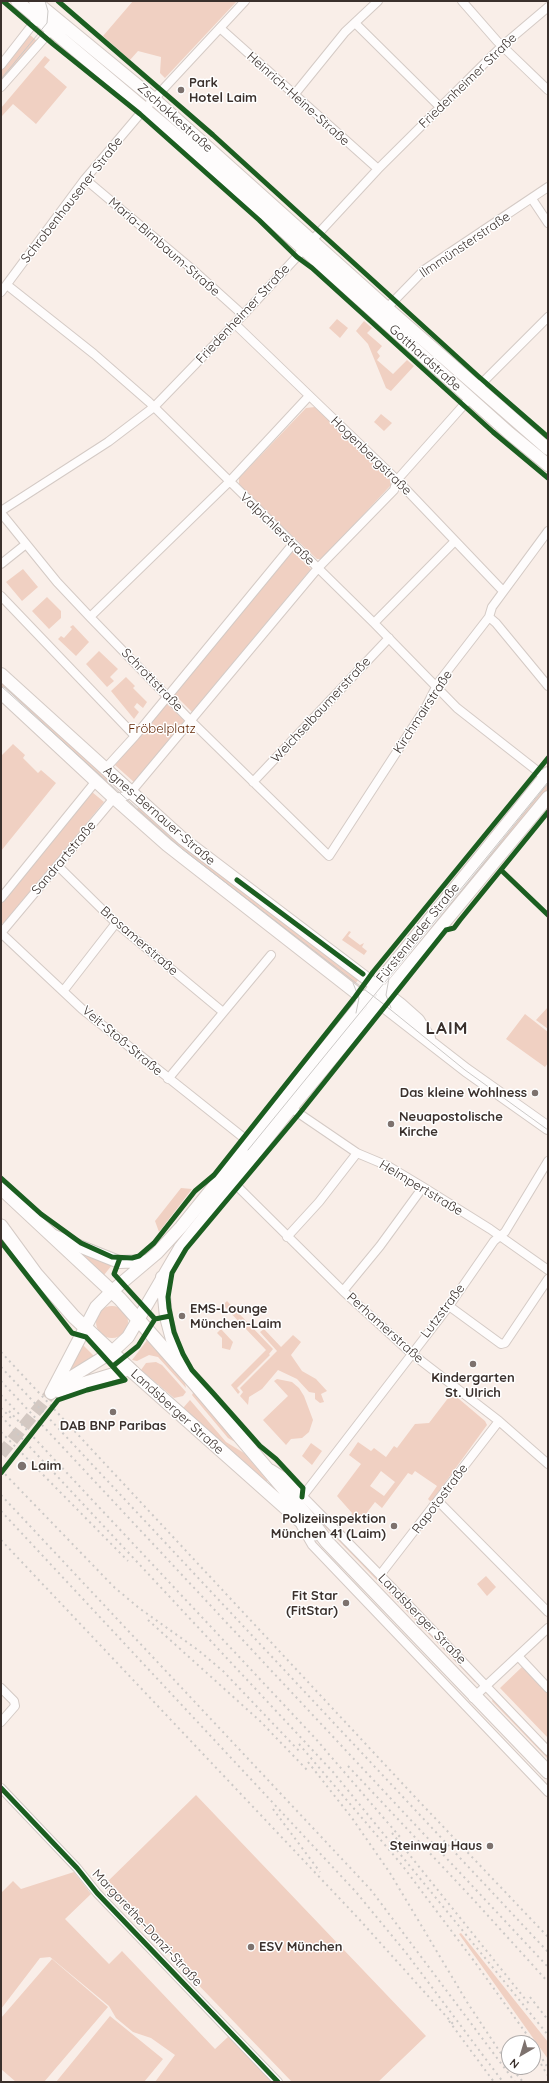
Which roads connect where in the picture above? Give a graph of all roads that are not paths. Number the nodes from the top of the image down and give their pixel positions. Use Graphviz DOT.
graph roads {
  1 [pos="17,1"];
  2 [pos="35,1"];
  3 [pos="245,1"];
  4 [pos="378,1"];
  5 [pos="462,1"];
  6 [pos="548,7"];
  7 [pos="41,14"];
  8 [pos="59,20"];
  9 [pos="354,23"];
  10 [pos="220,28"];
  11 [pos="51,30"];
  12 [pos="502,46"];
  13 [pos="1,65"];
  14 [pos="1,87"];
  15 [pos="548,90"];
  16 [pos="294,95"];
  17 [pos="154,99"];
  18 [pos="440,107"];
  19 [pos="145,109"];
  20 [pos="378,169"];
  21 [pos="85,179"];
  22 [pos="548,187"];
  23 [pos="532,199"];
  24 [pos="548,223"];
  25 [pos="308,245"];
  26 [pos="7,285"];
  27 [pos="1,292"];
  28 [pos="387,308"];
  29 [pos="243,315"];
  30 [pos="548,317"];
  31 [pos="235,324"];
  32 [pos="473,393"];
  33 [pos="309,396"];
  34 [pos="154,407"];
  35 [pos="548,449"];
  36 [pos="548,466"];
  37 [pos="397,480"];
  38 [pos="229,482"];
  39 [pos="1,512"];
  40 [pos="548,531"];
  41 [pos="455,541"];
  42 [pos="26,544"];
  43 [pos="293,544"];
  44 [pos="1,564"];
  45 [pos="318,568"];
  46 [pos="503,591"];
  47 [pos="1,596"];
  48 [pos="90,617"];
  49 [pos="489,617"];
  50 [pos="374,623"];
  51 [pos="389,638"];
  52 [pos="1,674"];
  53 [pos="548,686"];
  54 [pos="437,688"];
  55 [pos="168,696"];
  56 [pos="2,697"];
  57 [pos="191,721"];
  58 [pos="135,736"];
  59 [pos="105,769"];
  60 [pos="543,774"];
  61 [pos="96,781"];
  62 [pos="253,782"];
  63 [pos="132,792"];
  64 [pos="548,796"];
  65 [pos="114,798"];
  66 [pos="328,856"];
  67 [pos="58,866"];
  68 [pos="1,898"];
  69 [pos="116,923"];
  70 [pos="1,933"];
  71 [pos="271,955"];
  72 [pos="376,985"];
  73 [pos="64,990"];
  74 [pos="386,993"];
  75 [pos="364,999"];
  76 [pos="378,1003"];
  77 [pos="224,1012"];
  78 [pos="432,1042"];
  79 [pos="168,1079"];
  80 [pos="291,1108"];
  81 [pos="548,1128"];
  82 [pos="249,1142"];
  83 [pos="357,1153"];
  84 [pos="548,1161"];
  85 [pos="233,1182"];
  86 [pos="423,1187"];
  87 [pos="1,1188"];
  88 [pos="1,1226"];
  89 [pos="53,1236"];
  90 [pos="287,1237"];
  91 [pos="499,1237"];
  92 [pos="147,1261"];
  93 [pos="548,1270"];
  94 [pos="162,1276"];
  95 [pos="548,1279"];
  96 [pos="112,1291"];
  97 [pos="343,1291"];
  98 [pos="449,1306"];
  99 [pos="138,1320"];
  100 [pos="85,1327"];
  101 [pos="112,1352"];
  102 [pos="411,1353"];
  103 [pos="179,1366"];
  104 [pos="130,1369"];
  105 [pos="51,1393"];
  106 [pos="499,1421"];
  107 [pos="256,1458"];
  108 [pos="548,1464"];
  109 [pos="302,1497"];
  110 [pos="438,1501"];
  111 [pos="296,1519"];
  112 [pos="327,1542"];
  113 [pos="380,1575"];
  114 [pos="548,1612"];
  115 [pos="548,1628"];
  116 [pos="518,1656"];
  117 [pos="486,1686"];
  118 [pos="1,1688"];
  119 [pos="548,1688"];
  120 [pos="475,1696"];
  121 [pos="466,1705"];
  122 [pos="1,1722"];
  123 [pos="548,1751"];
  124 [pos="548,1772"];
  125 [pos="1,1788"];
  126 [pos="548,1792"];
  127 [pos="278,2082"];
  1 -- 7 [label="main road, Zschokkestraße"];
  2 -- 7 [label="main road, Zschokkestraße"];
  3 -- 10 [label="street, Schrobenhausener Straße"];
  4 -- 9 [label="street"];
  5 -- 12 [label="street"];
  6 -- 12 [label="street, Friedenheimer Straße"];
  7 -- 8 [label="main road, Zschokkestraße"];
  7 -- 11 [label="main road, Zschokkestraße"];
  7 -- 13 [label="street"];
  8 -- 11 [label="street"];
  8 -- 17 [label="main road, Zschokkestraße"];
  9 -- 16 [label="street"];
  9 -- 18 [label="street"];
  10 -- 16 [label="street, Heinrich-Heine-Straße"];
  10 -- 17 [label="street, Schrobenhausener Straße"];
  11 -- 14 [label="street"];
  11 -- 19 [label="main road, Zschokkestraße"];
  12 -- 15 [label="street"];
  12 -- 18 [label="street, Friedenheimer Straße"];
  16 -- 20 [label="street, Heinrich-Heine-Straße"];
  17 -- 19 [label="street, Schrobenhausener Straße"];
  17 -- 25 [label="main road, Zschokkestraße"];
  18 -- 20 [label="street, Friedenheimer Straße"];
  19 -- 21 [label="street, Schrobenhausener Straße"];
  19 -- 25 [label="main road, Zschokkestraße"];
  20 -- 25 [label="street, Friedenheimer Straße"];
  21 -- 26 [label="street, Schrobenhausener Straße"];
  21 -- 29 [label="street, Maria-Birnbaum-Straße"];
  22 -- 23 [label="street, Ilmmünsterstraße"];
  23 -- 24 [label="street"];
  23 -- 28 [label="street, Ilmmünsterstraße"];
  25 -- 28 [label="main road, Gotthardstraße"];
  25 -- 29 [label="street, Friedenheimer Straße"];
  25 -- 32 [label="main road, Gotthardstraße"];
  26 -- 27 [label="street, Schrobenhausener Straße"];
  26 -- 34 [label="street, Valpichlerstraße"];
  28 -- 32 [label="main road, Gotthardstraße"];
  29 -- 31 [label="street, Friedenheimer Straße"];
  30 -- 32 [label="street"];
  31 -- 33 [label="street, Hogenbergstraße"];
  31 -- 34 [label="street, Friedenheimer Straße"];
  32 -- 35 [label="main road, Gotthardstraße"];
  32 -- 36 [label="main road, Gotthardstraße"];
  32 -- 37 [label="street"];
  33 -- 37 [label="street, Hogenbergstraße"];
  33 -- 38 [label="street"];
  34 -- 38 [label="street, Valpichlerstraße"];
  34 -- 39 [label="street, Friedenheimer Straße"];
  37 -- 41 [label="street, Hogenbergstraße"];
  37 -- 45 [label="street"];
  38 -- 43 [label="street, Valpichlerstraße"];
  38 -- 48 [label="street"];
  39 -- 42 [label="street, Schrottstraße"];
  40 -- 46 [label="street, Kirchmairstraße"];
  41 -- 46 [label="street, Hogenbergstraße"];
  41 -- 50 [label="street"];
  42 -- 44 [label="street"];
  42 -- 48 [label="street, Schrottstraße"];
  43 -- 45 [label="street, Valpichlerstraße"];
  43 -- 55 [label="street"];
  45 -- 50 [label="street, Valpichlerstraße"];
  45 -- 57 [label="street"];
  46 -- 49 [label="street, Kirchmairstraße"];
  47 -- 58 [label="street"];
  48 -- 55 [label="street, Schrottstraße"];
  49 -- 53 [label="street"];
  49 -- 54 [label="street, Kirchmairstraße"];
  50 -- 51 [label="street, Valpichlerstraße"];
  51 -- 54 [label="street, Valpichlerstraße"];
  51 -- 62 [label="street, Weichselbaumerstraße"];
  52 -- 59 [label="main road, Agnes-Bernauer-Straße"];
  54 -- 60 [label="street, Valpichlerstraße"];
  54 -- 66 [label="street, Kirchmairstraße"];
  55 -- 57 [label="street, Schrottstraße"];
  55 -- 58 [label="street"];
  56 -- 61 [label="main road, Agnes-Bernauer-Straße"];
  57 -- 62 [label="street, Schrottstraße"];
  57 -- 63 [label="street"];
  58 -- 59 [label="street"];
  59 -- 63 [label="main road, Agnes-Bernauer-Straße"];
  60 -- 72 [label="main road, Fürstenrieder Straße"];
  61 -- 65 [label="main road, Agnes-Bernauer-Straße"];
  61 -- 68 [label="street, Sandrartstraße"];
  62 -- 66 [label="street, Schrottstraße"];
  63 -- 65 [label="street"];
  63 -- 72 [label="main road, Agnes-Bernauer-Straße"];
  64 -- 74 [label="main road, Fürstenrieder Straße"];
  65 -- 67 [label="street, Sandrartstraße"];
  65 -- 75 [label="main road, Agnes-Bernauer-Straße"];
  67 -- 69 [label="street, Brosamerstraße"];
  67 -- 70 [label="street, Sandrartstraße"];
  69 -- 73 [label="street"];
  69 -- 77 [label="street, Brosamerstraße"];
  70 -- 73 [label="street, Veit-Stoß-Straße"];
  71 -- 77 [label="street"];
  72 -- 74 [label="main road, Agnes-Bernauer-Straße"];
  72 -- 75 [label="main road, Fürstenrieder Straße"];
  73 -- 79 [label="street, Veit-Stoß-Straße"];
  74 -- 76 [label="main road, Fürstenrieder Straße"];
  74 -- 78 [label="main road, Agnes-Bernauer-Straße"];
  75 -- 76 [label="main road, Agnes-Bernauer-Straße"];
  75 -- 82 [label="main road, Fürstenrieder Straße"];
  76 -- 78 [label="main road, Agnes-Bernauer-Straße"];
  76 -- 80 [label="main road, Fürstenrieder Straße"];
  77 -- 79 [label="street"];
  78 -- 81 [label="main road, Agnes-Bernauer-Straße"];
  79 -- 82 [label="street, Veit-Stoß-Straße"];
  80 -- 83 [label="street, Helmpertstraße"];
  80 -- 85 [label="main road, Fürstenrieder Straße"];
  82 -- 92 [label="main road, Fürstenrieder Straße"];
  83 -- 86 [label="street, Helmpertstraße"];
  83 -- 90 [label="street"];
  84 -- 91 [label="street, Lutzstraße"];
  85 -- 90 [label="street, Perhamerstraße"];
  85 -- 94 [label="main road, Fürstenrieder Straße"];
  86 -- 91 [label="street, Helmpertstraße"];
  86 -- 97 [label="street"];
  87 -- 89 [label="main road, Landsberger Straße"];
  88 -- 100 [label="main road, Landsberger Straße"];
  89 -- 92 [label="main road"];
  89 -- 96 [label="main road, Landsberger Straße"];
  90 -- 97 [label="street, Perhamerstraße"];
  91 -- 93 [label="street, Helmpertstraße"];
  91 -- 98 [label="street, Lutzstraße"];
  92 -- 96 [label="main road, Fürstenrieder Straße"];
  94 -- 99 [label="main road, Fürstenrieder Straße"];
  94 -- 103 [label="main road"];
  95 -- 98 [label="street"];
  96 -- 99 [label="main road, Landsberger Straße"];
  96 -- 100 [label="main road, Fürstenrieder Straße"];
  97 -- 102 [label="street, Perhamerstraße"];
  98 -- 102 [label="street, Lutzstraße"];
  99 -- 101 [label="main road, Fürstenrieder Straße"];
  99 -- 103 [label="main road, Landsberger Straße"];
  100 -- 101 [label="main road, Landsberger Straße"];
  100 -- 105 [label="main road, Fürstenrieder Straße"];
  101 -- 104 [label="main road, Landsberger Straße"];
  101 -- 105 [label="main road, Fürstenrieder Straße"];
  102 -- 106 [label="street, Perhamerstraße"];
  102 -- 109 [label="street, Lutzstraße"];
  103 -- 107 [label="main road, Landsberger Straße"];
  104 -- 105 [label="main road"];
  104 -- 111 [label="main road, Landsberger Straße"];
  106 -- 108 [label="street, Perhamerstraße"];
  106 -- 110 [label="street, Rapotostraße"];
  107 -- 109 [label="street, Landsberger Straße"];
  107 -- 112 [label="main road, Landsberger Straße"];
  109 -- 113 [label="street, Landsberger Straße"];
  110 -- 113 [label="street, Rapotostraße"];
  110 -- 114 [label="street"];
  111 -- 112 [label="main road, Landsberger Straße"];
  111 -- 121 [label="street, Landsberger Straße"];
  112 -- 120 [label="main road, Landsberger Straße"];
  113 -- 117 [label="street, Landsberger Straße"];
  115 -- 116 [label="street"];
  116 -- 117 [label="street"];
  116 -- 119 [label="street"];
  117 -- 120 [label="street"];
  117 -- 123 [label="street, Landsberger Straße"];
  118 -- 122 [label="street"];
  120 -- 121 [label="street"];
  120 -- 124 [label="main road, Landsberger Straße"];
  121 -- 126 [label="street, Landsberger Straße"];
  125 -- 127 [label="street, Margarethe-Danzi-Straße"];
}
